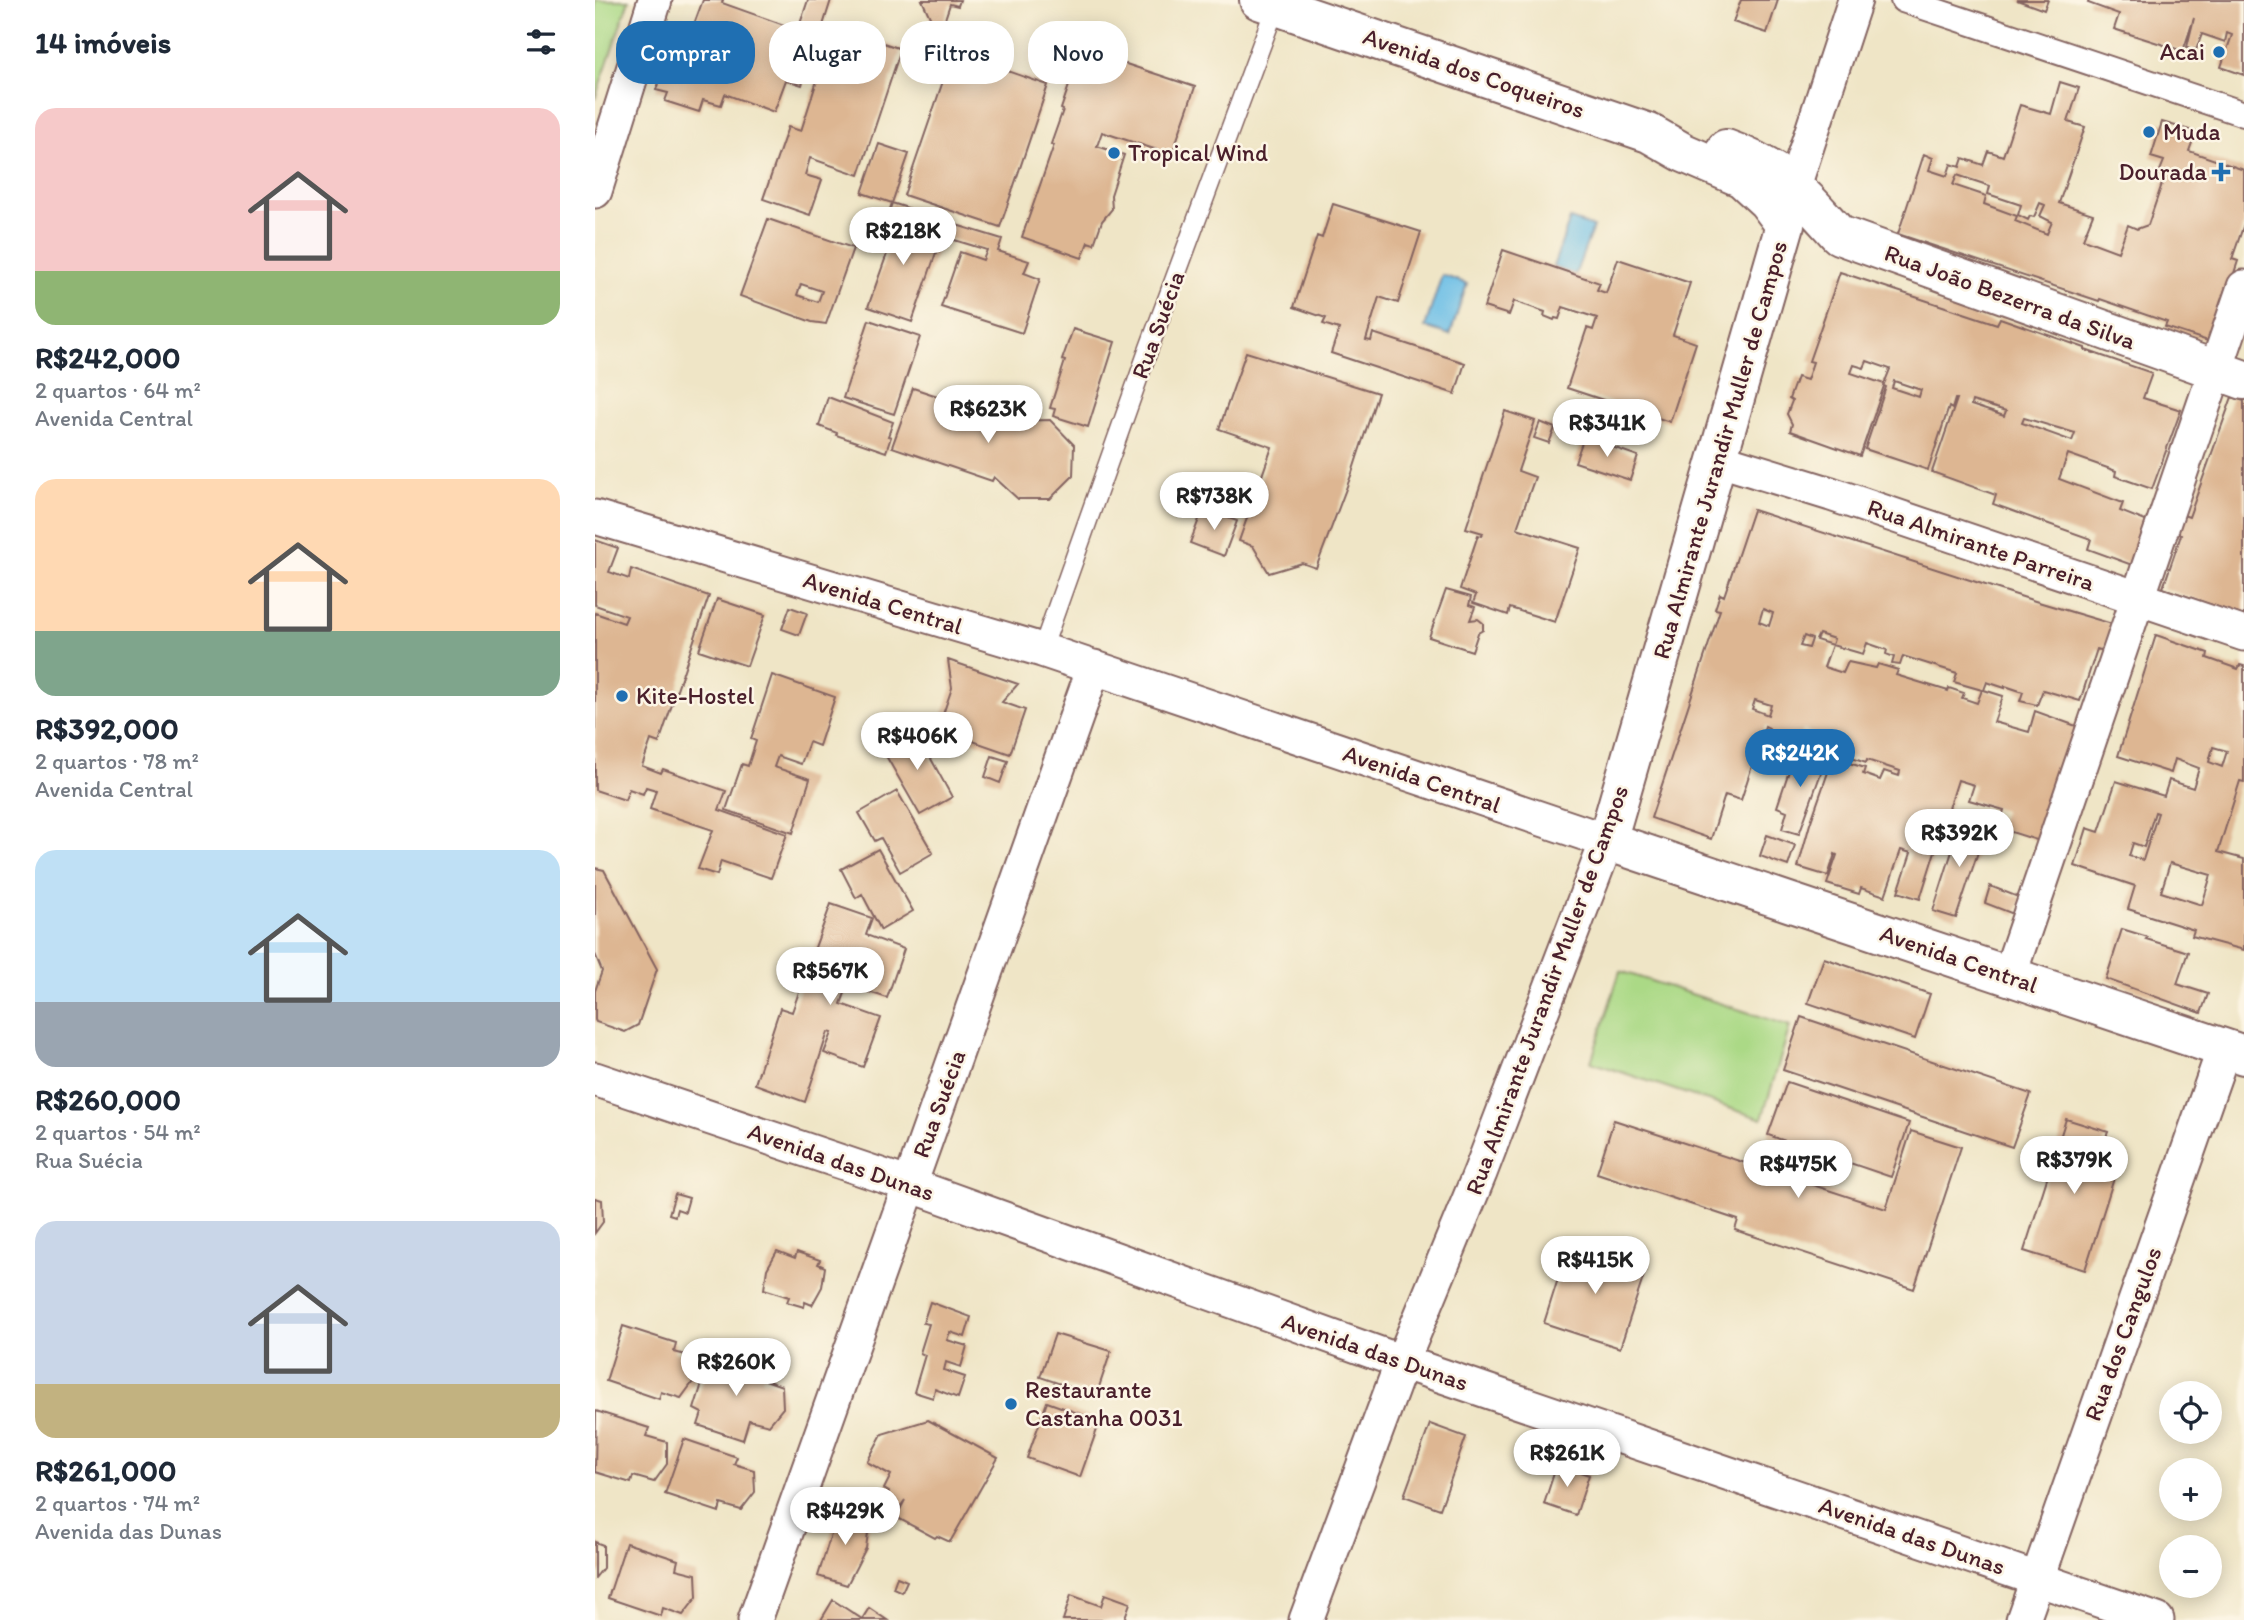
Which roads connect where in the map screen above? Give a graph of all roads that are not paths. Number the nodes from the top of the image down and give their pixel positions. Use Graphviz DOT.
graph roads {
  1 [pos="655,0"];
  2 [pos="1855,0"];
  3 [pos="1903,0"];
  4 [pos="1271,2"];
  5 [pos="2244,114"];
  6 [pos="1649,133"];
  7 [pos="1794,186"];
  8 [pos="595,191"];
  9 [pos="2244,287"];
  10 [pos="2230,376"];
  11 [pos="1717,459"];
  12 [pos="595,517"];
  13 [pos="2138,598"];
  14 [pos="2244,634"];
  15 [pos="1042,650"];
  16 [pos="1094,667"];
  17 [pos="1607,841"];
  18 [pos="2009,976"];
  19 [pos="2234,1052"];
  20 [pos="595,1079"];
  21 [pos="910,1185"];
  22 [pos="1402,1362"];
  23 [pos="2036,1579"];
  24 [pos="755,1620"];
  25 [pos="1306,1620"];
  26 [pos="2023,1620"];
  27 [pos="2157,1620"];
  1 -- 8 [label="street"];
  2 -- 7 [label="street"];
  3 -- 5 [label="street"];
  4 -- 6 [label="main road, Avenida dos Coqueiros"];
  4 -- 15 [label="lane, Rua Suécia"];
  6 -- 7 [label="main road, Rua João Bezerra da Silva"];
  6 -- 11 [label="main road, Rua Almirante Jurandir Muller de Campos"];
  7 -- 10 [label="main road, Rua João Bezerra da Silva"];
  9 -- 10 [label="street"];
  10 -- 13 [label="street"];
  11 -- 13 [label="street, Rua Almirante Parreira"];
  11 -- 17 [label="main road, Rua Almirante Jurandir Muller de Campos"];
  12 -- 15 [label="street, Avenida Central"];
  13 -- 14 [label="street, Rua Almirante Parreira"];
  13 -- 18 [label="street"];
  15 -- 16 [label="street, Avenida Central"];
  16 -- 17 [label="street, Avenida Central"];
  16 -- 21 [label="street, Rua Suécia"];
  17 -- 18 [label="main road, Avenida Central"];
  17 -- 22 [label="street, Rua Almirante Jurandir Muller de Campos"];
  18 -- 19 [label="main road, Avenida Central"];
  19 -- 23 [label="street, Rua dos Cangulos"];
  20 -- 21 [label="street, Avenida das Dunas"];
  21 -- 22 [label="street, Avenida das Dunas"];
  21 -- 24 [label="street, Rua Suécia"];
  22 -- 23 [label="street, Avenida das Dunas"];
  22 -- 25 [label="street, Rua Almirante Jurandir Muller de Campos"];
  23 -- 26 [label="street, Rua dos Cangulos"];
  23 -- 27 [label="street, Avenida das Dunas"];
}
